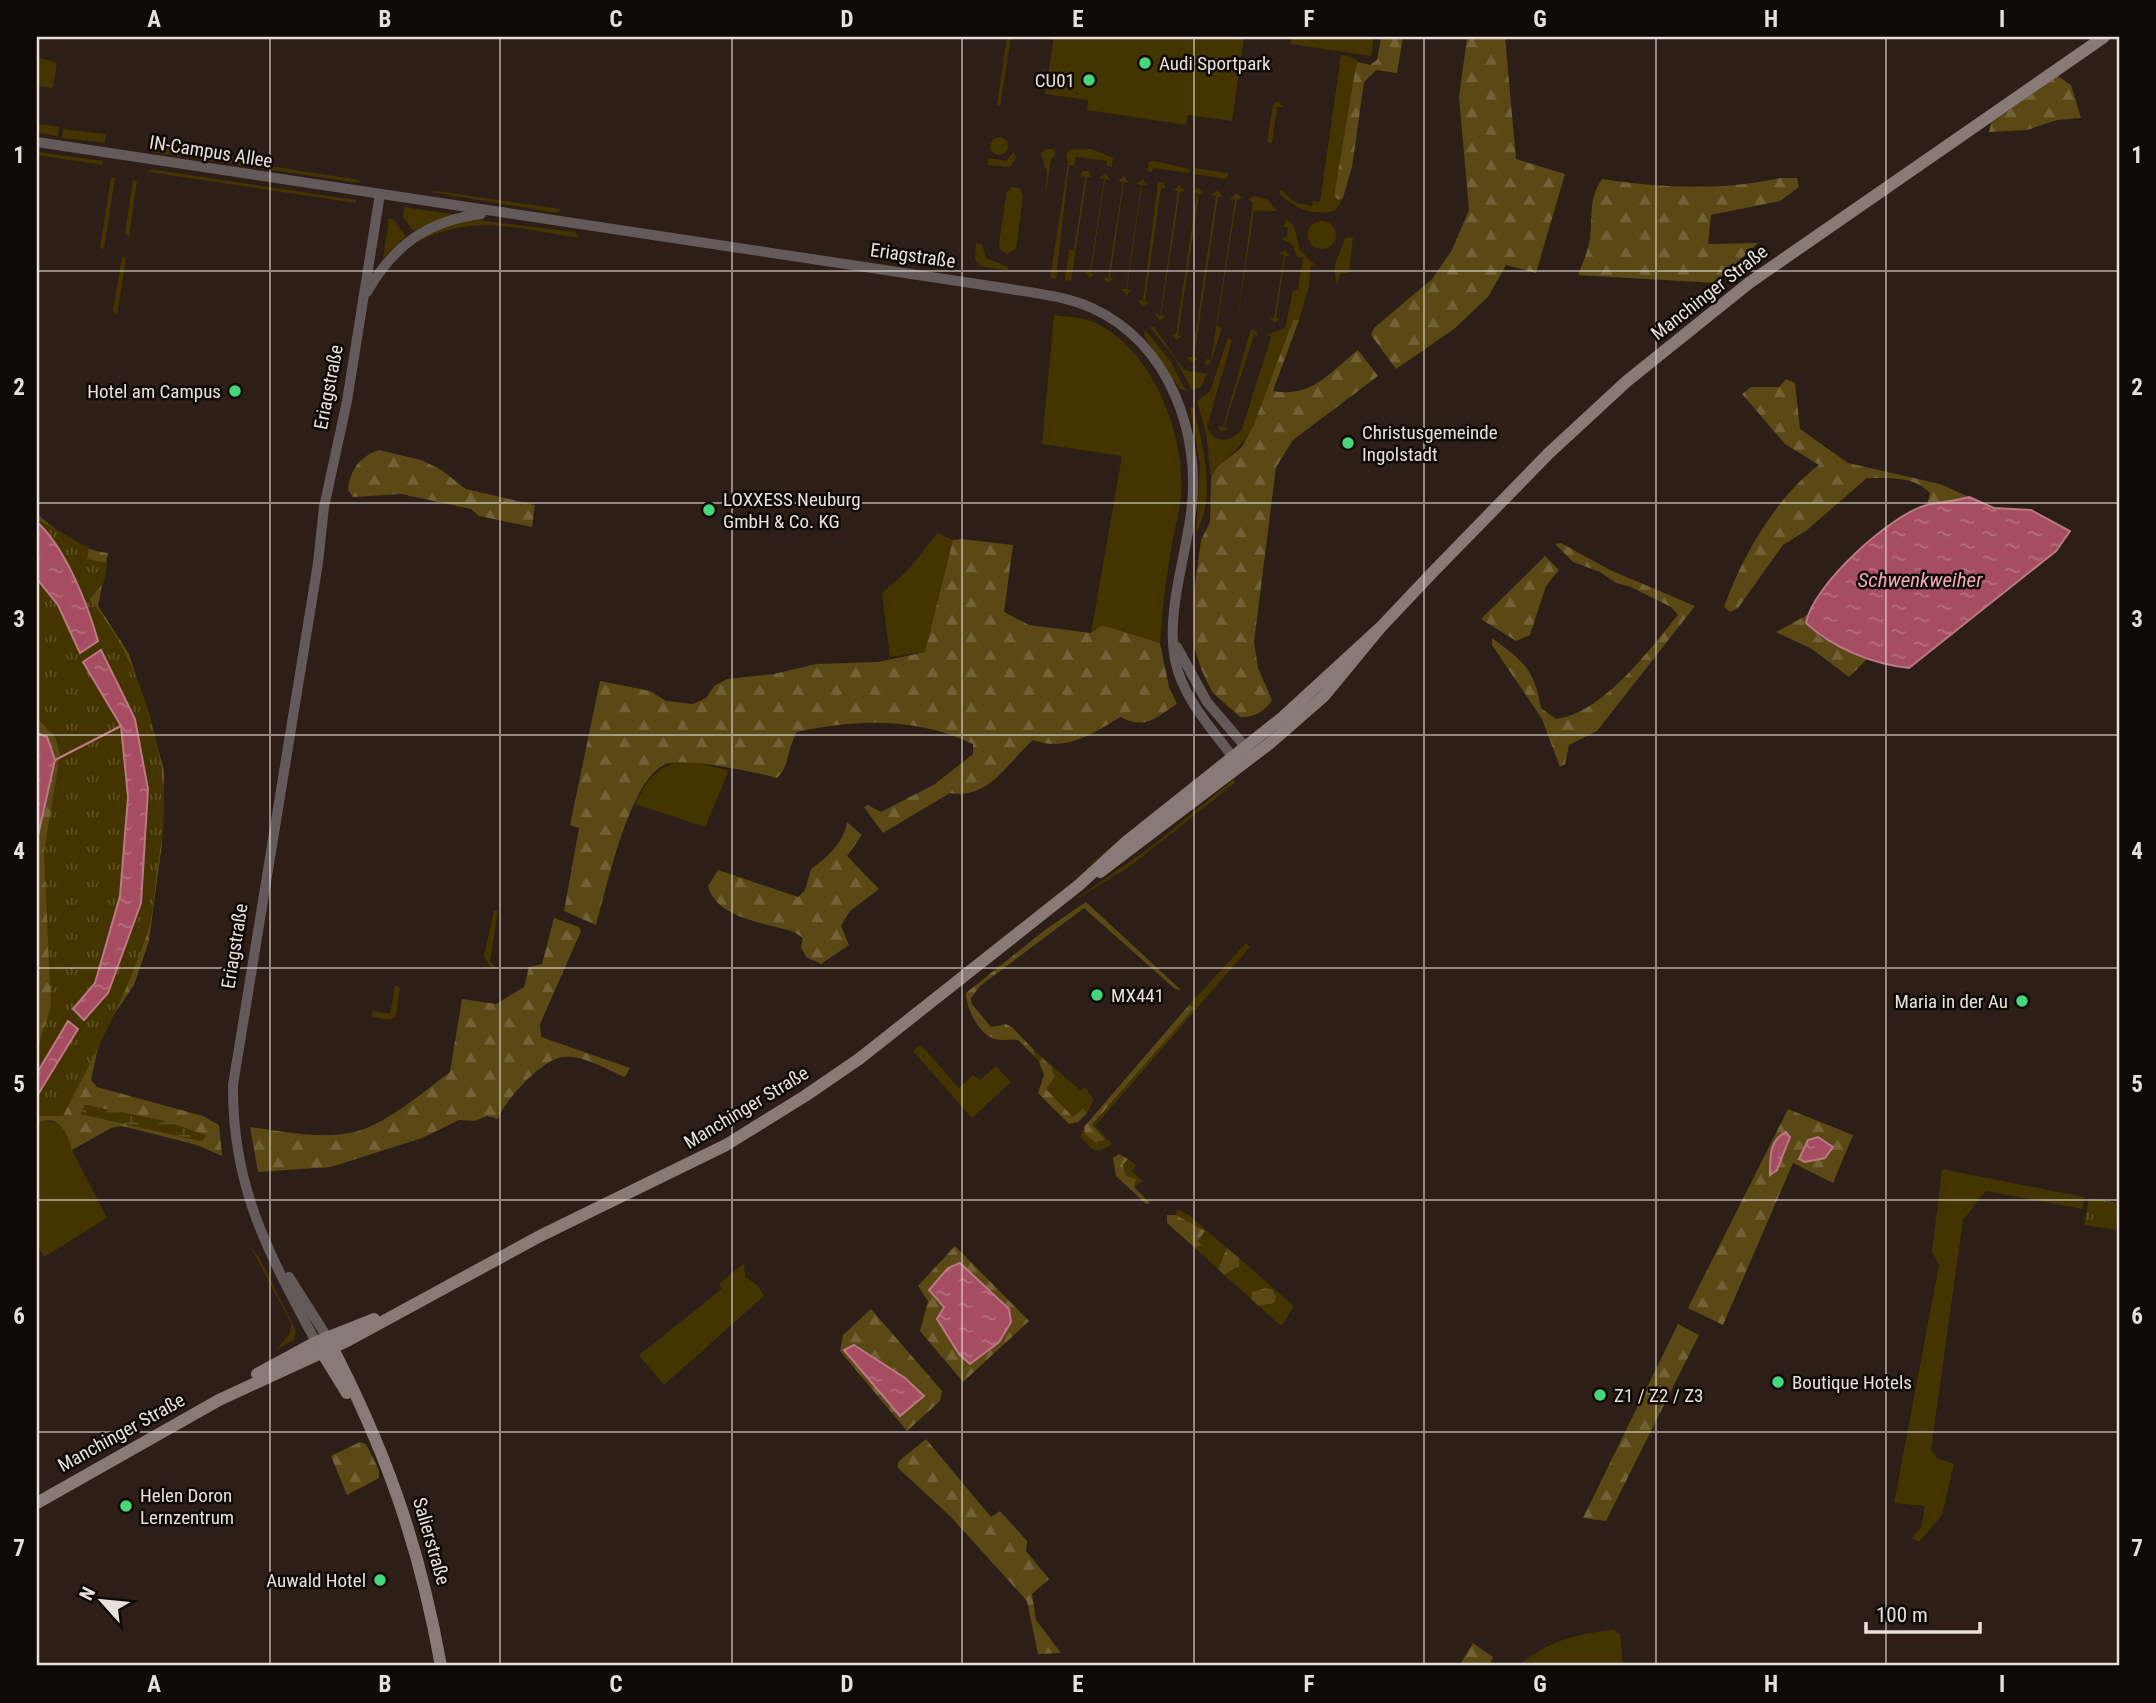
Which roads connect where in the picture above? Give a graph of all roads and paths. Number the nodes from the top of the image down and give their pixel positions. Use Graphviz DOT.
graph roads {
  1 [pos="2104,37"];
  2 [pos="37,142"];
  3 [pos="380,194"];
  4 [pos="494,212"];
  5 [pos="363,298"];
  6 [pos="1174,641"];
  7 [pos="1249,751"];
  8 [pos="1236,761"];
  9 [pos="324,1345"];
  10 [pos="38,1501"];
  11 [pos="441,1666"];
  1 -- 7 [label="main road, Manchinger Straße"];
  2 -- 3 [label="street, IN-Campus Allee"];
  3 -- 4 [label="street, Eriagstraße"];
  3 -- 5 [label="street, Eriagstraße"];
  4 -- 5 [label="street"];
  4 -- 6 [label="street, Eriagstraße"];
  5 -- 9 [label="street, Eriagstraße"];
  6 -- 7 [label="street"];
  6 -- 8 [label="street"];
  7 -- 8 [label="main road"];
  8 -- 9 [label="main road, Manchinger Straße"];
  9 -- 10 [label="main road, Manchinger Straße"];
  9 -- 11 [label="main road, Salierstraße"];
}
